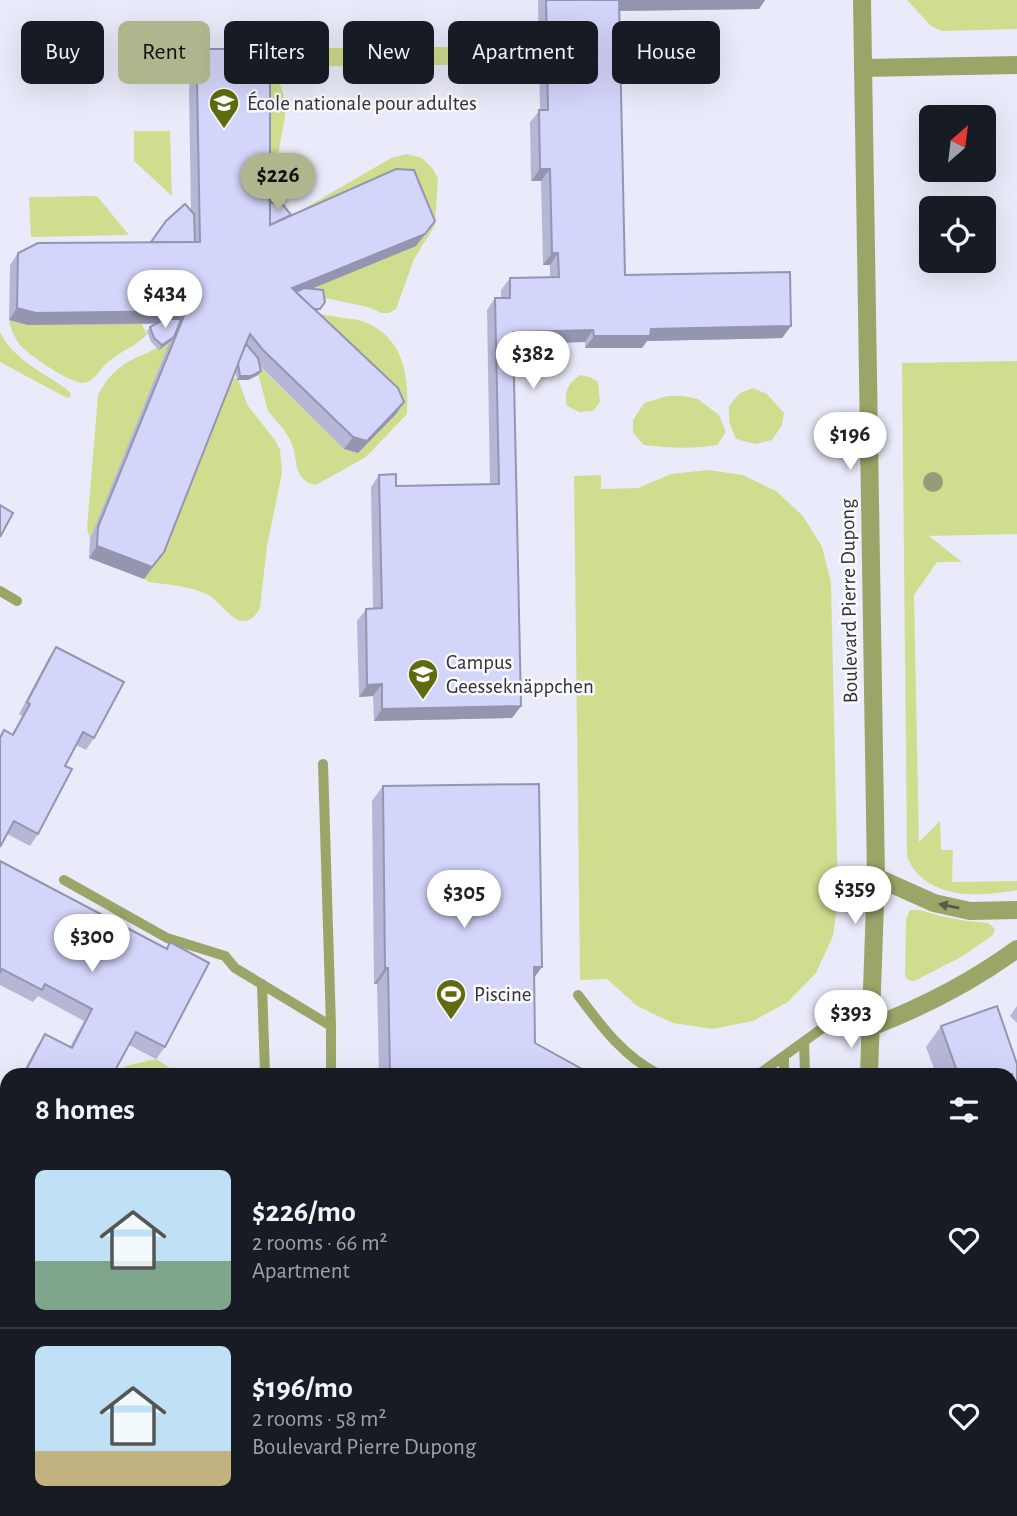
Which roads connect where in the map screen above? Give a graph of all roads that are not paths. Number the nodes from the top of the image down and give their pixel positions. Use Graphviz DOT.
graph roads {
  1 [pos="862,0"];
  2 [pos="1017,65"];
  3 [pos="863,68"];
  4 [pos="0,592"];
  5 [pos="18,601"];
  6 [pos="323,765"];
  7 [pos="876,877"];
  8 [pos="64,880"];
  9 [pos="1017,910"];
  10 [pos="1017,949"];
  11 [pos="262,984"];
  12 [pos="578,995"];
  13 [pos="872,999"];
  14 [pos="331,1026"];
  15 [pos="871,1027"];
  16 [pos="804,1042"];
  17 [pos="783,1057"];
  18 [pos="265,1068"];
  19 [pos="331,1068"];
  20 [pos="646,1068"];
  21 [pos="769,1068"];
  22 [pos="784,1068"];
  23 [pos="805,1068"];
  24 [pos="869,1068"];
  1 -- 3 [label="street, Boulevard Pierre Dupong"];
  2 -- 3 [label="street"];
  3 -- 7 [label="street, Boulevard Pierre Dupong"];
  4 -- 5 [label="lane"];
  6 -- 14 [label="lane"];
  9 -- 7 [label="street, one-way"];
  7 -- 13 [label="street, Boulevard Pierre Dupong"];
  8 -- 11 [label="lane"];
  10 -- 15 [label="street"];
  11 -- 14 [label="lane"];
  11 -- 18 [label="lane"];
  12 -- 20 [label="lane"];
  13 -- 15 [label="street, Boulevard Pierre Dupong"];
  13 -- 16 [label="lane"];
  14 -- 19 [label="lane"];
  15 -- 24 [label="street, Boulevard Pierre Dupong"];
  16 -- 17 [label="lane"];
  16 -- 23 [label="lane"];
  17 -- 21 [label="lane"];
  17 -- 22 [label="lane"];
}
